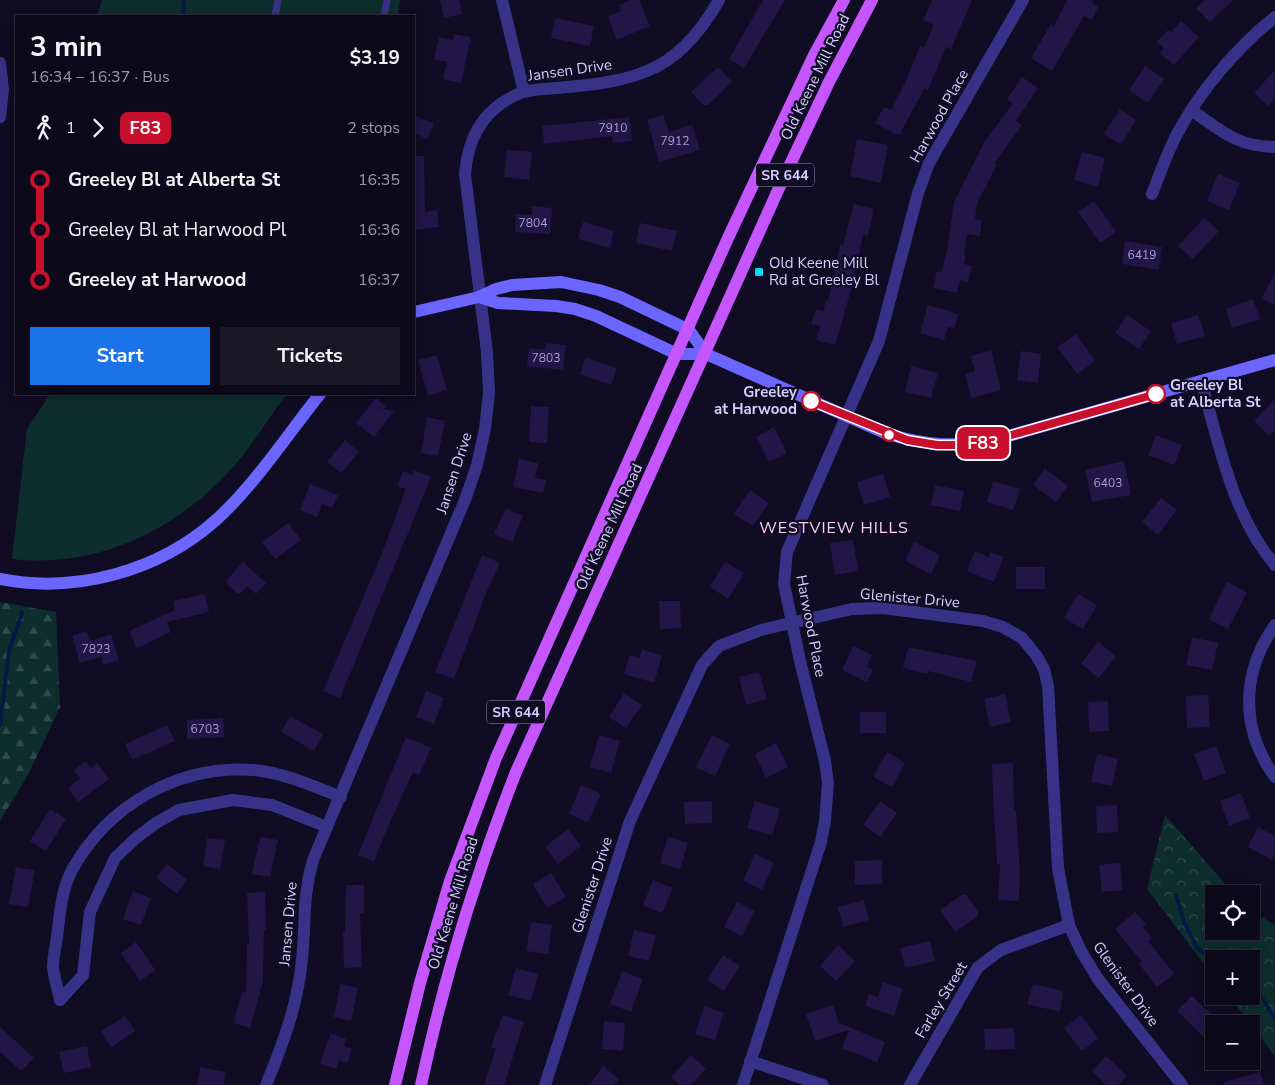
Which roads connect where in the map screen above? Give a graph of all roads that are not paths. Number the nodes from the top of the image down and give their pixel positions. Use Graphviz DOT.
graph roads {
  1 [pos="278,0"];
  2 [pos="388,0"];
  3 [pos="502,0"];
  4 [pos="719,0"];
  5 [pos="844,0"];
  6 [pos="872,0"];
  7 [pos="1023,0"];
  8 [pos="275,15"];
  9 [pos="384,15"];
  10 [pos="1275,17"];
  11 [pos="0,63"];
  12 [pos="524,92"];
  13 [pos="1191,110"];
  14 [pos="0,117"];
  15 [pos="1275,147"];
  16 [pos="1152,194"];
  17 [pos="479,297"];
  18 [pos="415,312"];
  19 [pos="689,330"];
  20 [pos="677,354"];
  21 [pos="706,354"];
  22 [pos="1275,360"];
  23 [pos="1201,381"];
  24 [pos="319,395"];
  25 [pos="846,416"];
  26 [pos="1275,565"];
  27 [pos="0,580"];
  28 [pos="791,622"];
  29 [pos="1275,625"];
  30 [pos="1275,777"];
  31 [pos="341,797"];
  32 [pos="327,827"];
  33 [pos="1069,925"];
  34 [pos="750,1061"];
  35 [pos="266,1085"];
  36 [pos="395,1085"];
  37 [pos="420,1085"];
  38 [pos="545,1085"];
  39 [pos="743,1085"];
  40 [pos="823,1085"];
  41 [pos="910,1085"];
  42 [pos="1182,1085"];
  1 -- 8 [label="lane"];
  2 -- 9 [label="lane"];
  3 -- 12 [label="street"];
  4 -- 12 [label="street, Jansen Drive"];
  5 -- 19 [label="main road, Old Keene Mill Road / SR 644"];
  6 -- 21 [label="main road, Old Keene Mill Road / SR 644"];
  7 -- 25 [label="street, Harwood Place"];
  10 -- 13 [label="street"];
  11 -- 14 [label="street"];
  12 -- 17 [label="street, Jansen Drive"];
  13 -- 15 [label="street"];
  13 -- 16 [label="street"];
  17 -- 18 [label="street"];
  17 -- 19 [label="street"];
  17 -- 20 [label="street"];
  17 -- 31 [label="street, Jansen Drive"];
  19 -- 20 [label="main road, Old Keene Mill Road / SR 644"];
  19 -- 21 [label="street"];
  20 -- 21 [label="street"];
  20 -- 36 [label="main road, Old Keene Mill Road / SR 644"];
  21 -- 25 [label="street"];
  21 -- 37 [label="main road, Old Keene Mill Road / SR 644"];
  22 -- 23 [label="street"];
  23 -- 25 [label="street"];
  23 -- 26 [label="street"];
  24 -- 27 [label="street"];
  25 -- 28 [label="street, Harwood Place"];
  28 -- 33 [label="street, Glenister Drive"];
  28 -- 34 [label="street, Harwood Place"];
  28 -- 38 [label="street, Glenister Drive"];
  29 -- 30 [label="street"];
  31 -- 32 [label="street, Jansen Drive"];
  31 -- 32 [label="street"];
  32 -- 35 [label="street, Jansen Drive"];
  33 -- 41 [label="street, Farley Street"];
  33 -- 42 [label="street, Glenister Drive"];
  34 -- 39 [label="street, Harwood Place"];
  34 -- 40 [label="street"];
}
